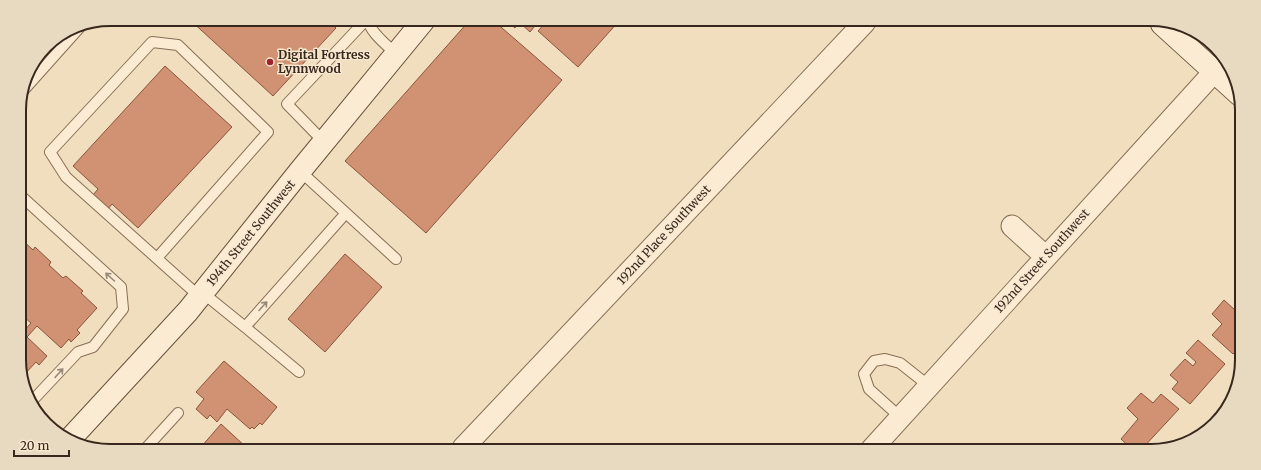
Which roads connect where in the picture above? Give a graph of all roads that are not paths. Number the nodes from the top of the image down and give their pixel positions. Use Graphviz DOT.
graph roads {
  1 [pos="362,26"];
  2 [pos="370,26"];
  3 [pos="419,26"];
  4 [pos="861,26"];
  5 [pos="1166,28"];
  6 [pos="74,34"];
  7 [pos="396,54"];
  8 [pos="1214,72"];
  9 [pos="31,82"];
  10 [pos="1232,88"];
  11 [pos="324,142"];
  12 [pos="300,171"];
  13 [pos="26,200"];
  14 [pos="346,213"];
  15 [pos="1012,226"];
  16 [pos="1046,257"];
  17 [pos="157,258"];
  18 [pos="396,259"];
  19 [pos="202,295"];
  20 [pos="245,327"];
  21 [pos="299,372"];
  22 [pos="929,386"];
  23 [pos="36,398"];
  24 [pos="178,413"];
  25 [pos="900,417"];
  26 [pos="73,435"];
  27 [pos="148,444"];
  28 [pos="467,444"];
  29 [pos="876,444"];
  1 -- 11 [label="lane"];
  2 -- 7 [label="lane"];
  3 -- 7 [label="street, 194th Street Southwest"];
  4 -- 28 [label="street, 192nd Place Southwest"];
  5 -- 8 [label="street"];
  6 -- 9 [label="lane"];
  7 -- 11 [label="street, 194th Street Southwest"];
  8 -- 10 [label="street"];
  8 -- 16 [label="street, 192nd Street Southwest"];
  11 -- 12 [label="street, 194th Street Southwest"];
  12 -- 14 [label="lane"];
  12 -- 19 [label="street, 194th Street Southwest"];
  23 -- 13 [label="lane, one-way"];
  14 -- 18 [label="lane"];
  20 -- 14 [label="lane, one-way"];
  15 -- 16 [label="street"];
  16 -- 22 [label="street, 192nd Street Southwest"];
  17 -- 17 [label="lane"];
  17 -- 19 [label="lane"];
  19 -- 20 [label="lane"];
  19 -- 26 [label="street, 194th Street Southwest"];
  20 -- 21 [label="lane"];
  22 -- 25 [label="street, 192nd Street Southwest"];
  22 -- 25 [label="lane"];
  24 -- 27 [label="lane"];
  25 -- 29 [label="street, 192nd Street Southwest"];
}
